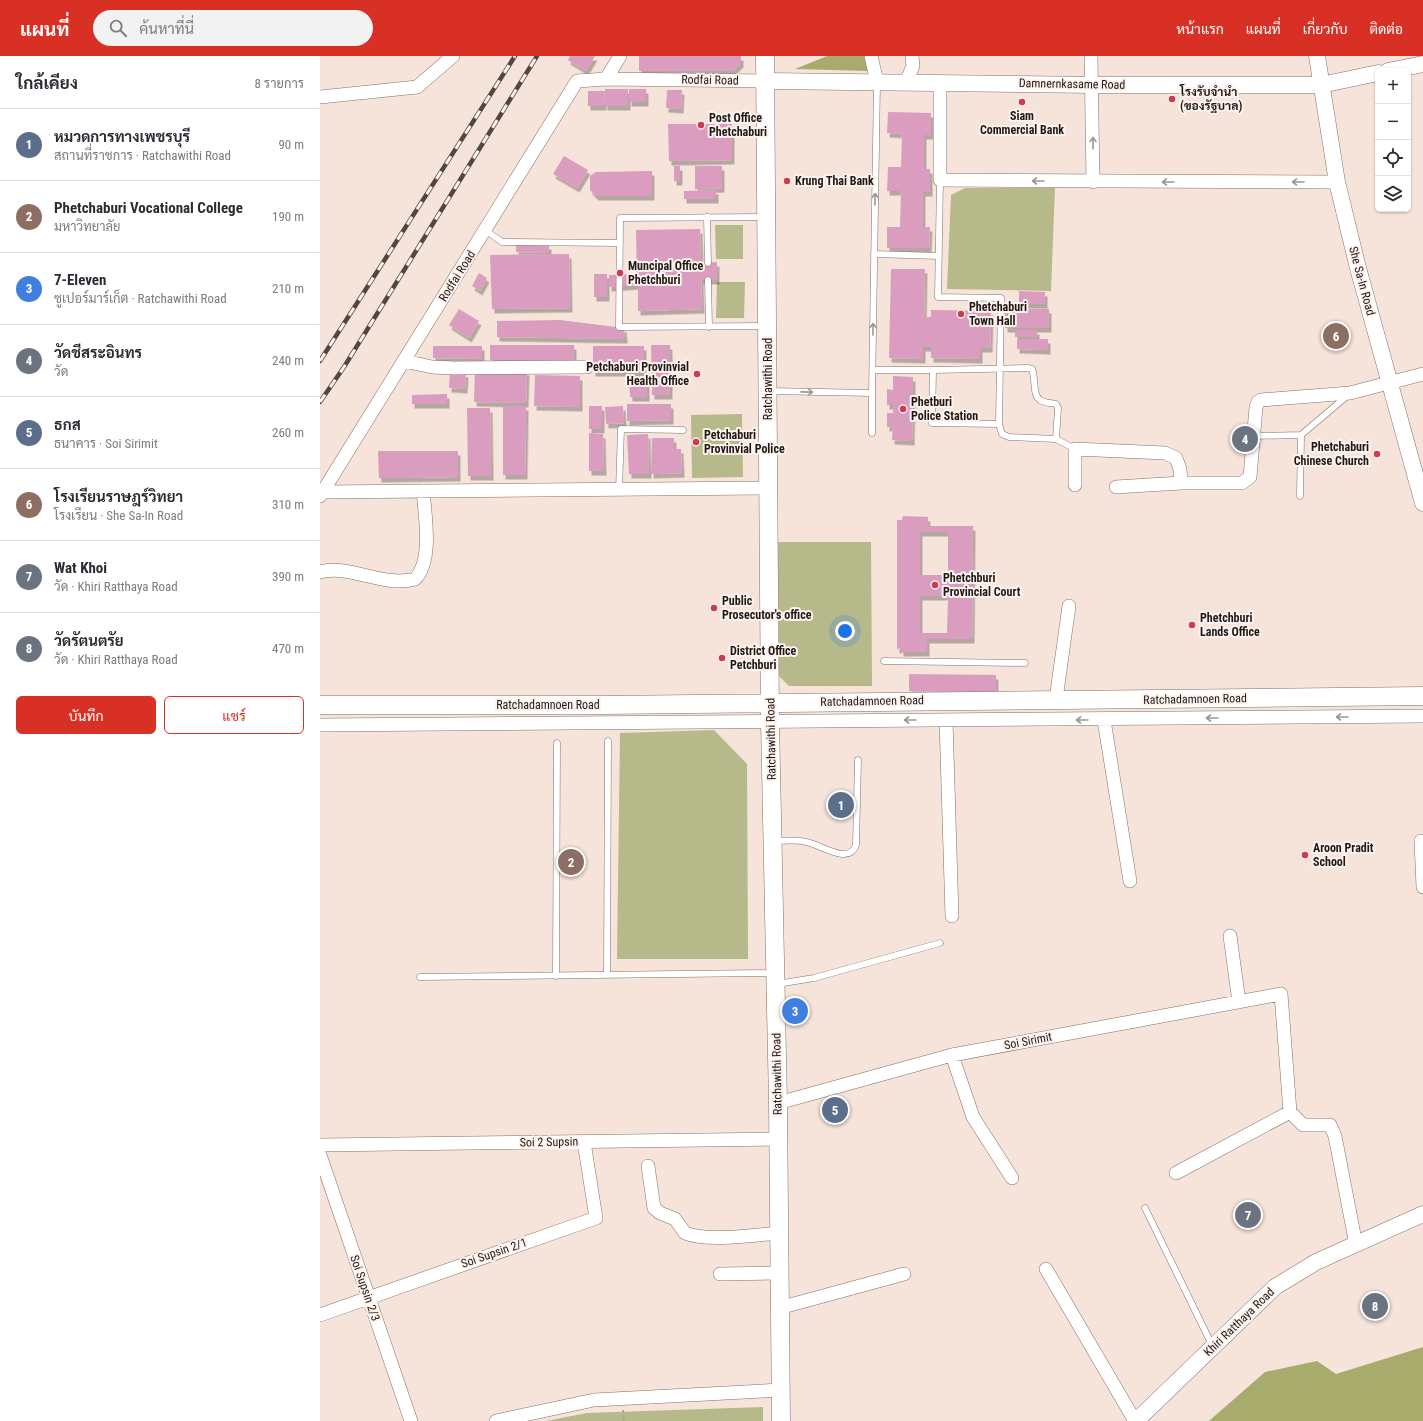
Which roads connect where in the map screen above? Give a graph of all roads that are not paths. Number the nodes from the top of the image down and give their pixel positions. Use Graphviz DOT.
graph roads {
  1 [pos="620,56"];
  2 [pos="765,56"];
  3 [pos="871,56"];
  4 [pos="912,56"];
  5 [pos="1091,56"];
  6 [pos="1317,56"];
  7 [pos="448,57"];
  8 [pos="1423,64"];
  9 [pos="1403,68"];
  10 [pos="1375,74"];
  11 [pos="606,79"];
  12 [pos="766,81"];
  13 [pos="877,82"];
  14 [pos="906,82"];
  15 [pos="940,83"];
  16 [pos="1092,85"];
  17 [pos="1321,85"];
  18 [pos="320,97"];
  19 [pos="940,180"];
  20 [pos="1093,182"];
  21 [pos="1337,182"];
  22 [pos="767,217"];
  23 [pos="708,218"];
  24 [pos="485,230"];
  25 [pos="620,243"];
  26 [pos="874,254"];
  27 [pos="939,256"];
  28 [pos="708,263"];
  29 [pos="708,280"];
  30 [pos="709,326"];
  31 [pos="767,326"];
  32 [pos="404,361"];
  33 [pos="587,367"];
  34 [pos="1000,368"];
  35 [pos="873,370"];
  36 [pos="933,370"];
  37 [pos="1423,374"];
  38 [pos="1391,384"];
  39 [pos="768,391"];
  40 [pos="1351,392"];
  41 [pos="872,393"];
  42 [pos="998,424"];
  43 [pos="683,430"];
  44 [pos="872,433"];
  45 [pos="1301,435"];
  46 [pos="1254,436"];
  47 [pos="1056,439"];
  48 [pos="1075,449"];
  49 [pos="1181,484"];
  50 [pos="1074,485"];
  51 [pos="1116,487"];
  52 [pos="768,488"];
  53 [pos="619,490"];
  54 [pos="424,491"];
  55 [pos="321,494"];
  56 [pos="1300,496"];
  57 [pos="1423,502"];
  58 [pos="320,572"];
  59 [pos="1069,606"];
  60 [pos="884,661"];
  61 [pos="1025,663"];
  62 [pos="1371,696"];
  63 [pos="1423,696"];
  64 [pos="1056,699"];
  65 [pos="1186,699"];
  66 [pos="932,700"];
  67 [pos="771,702"];
  68 [pos="320,705"];
  69 [pos="603,705"];
  70 [pos="1423,716"];
  71 [pos="1371,717"];
  72 [pos="1186,718"];
  73 [pos="932,720"];
  74 [pos="946,720"];
  75 [pos="1104,720"];
  76 [pos="770,721"];
  77 [pos="603,722"];
  78 [pos="320,725"];
  79 [pos="608,741"];
  80 [pos="556,743"];
  81 [pos="858,760"];
  82 [pos="772,840"];
  83 [pos="1421,841"];
  84 [pos="1130,881"];
  85 [pos="1423,887"];
  86 [pos="952,916"];
  87 [pos="1230,936"];
  88 [pos="940,943"];
  89 [pos="607,975"];
  90 [pos="556,976"];
  91 [pos="420,978"];
  92 [pos="775,979"];
  93 [pos="1239,1002"];
  94 [pos="952,1056"];
  95 [pos="778,1103"];
  96 [pos="1290,1112"];
  97 [pos="778,1139"];
  98 [pos="584,1142"];
  99 [pos="320,1145"];
  100 [pos="320,1155"];
  101 [pos="648,1166"];
  102 [pos="1176,1173"];
  103 [pos="1012,1178"];
  104 [pos="1145,1208"];
  105 [pos="1423,1214"];
  106 [pos="779,1233"];
  107 [pos="1356,1244"];
  108 [pos="1046,1269"];
  109 [pos="779,1273"];
  110 [pos="720,1274"];
  111 [pos="904,1274"];
  112 [pos="367,1297"];
  113 [pos="779,1308"];
  114 [pos="320,1315"];
  115 [pos="1212,1347"];
  116 [pos="781,1390"];
  117 [pos="411,1421"];
  118 [pos="496,1421"];
  119 [pos="781,1421"];
  120 [pos="1135,1421"];
  1 -- 11 [label="street"];
  2 -- 12 [label="main road, Ratchawithi Road"];
  3 -- 13 [label="street"];
  4 -- 14 [label="street"];
  5 -- 16 [label="street"];
  6 -- 17 [label="street, She Sa-In Road"];
  7 -- 18 [label="street"];
  8 -- 9 [label="street"];
  10 -- 17 [label="street, Damnernkasame Road"];
  11 -- 12 [label="street, Rodfai Road"];
  11 -- 24 [label="street, Rodfai Road"];
  12 -- 13 [label="street, Damnernkasame Road"];
  12 -- 22 [label="main road, Ratchawithi Road"];
  13 -- 14 [label="street, Damnernkasame Road"];
  26 -- 13 [label="lane, one-way"];
  14 -- 15 [label="street, Damnernkasame Road"];
  15 -- 16 [label="street, Damnernkasame Road"];
  15 -- 19 [label="street"];
  16 -- 17 [label="street, Damnernkasame Road"];
  20 -- 16 [label="street, one-way"];
  17 -- 21 [label="street, She Sa-In Road"];
  20 -- 19 [label="street, one-way"];
  19 -- 27 [label="lane"];
  21 -- 20 [label="street, one-way"];
  21 -- 38 [label="street, She Sa-In Road"];
  22 -- 23 [label="lane"];
  22 -- 31 [label="main road, Ratchawithi Road"];
  23 -- 25 [label="lane"];
  23 -- 28 [label="lane"];
  24 -- 25 [label="lane"];
  24 -- 32 [label="street, Rodfai Road"];
  25 -- 30 [label="lane"];
  26 -- 27 [label="lane"];
  35 -- 26 [label="lane, one-way"];
  27 -- 34 [label="lane"];
  29 -- 30 [label="lane"];
  30 -- 31 [label="lane"];
  31 -- 39 [label="main road, Ratchawithi Road"];
  32 -- 33 [label="street"];
  32 -- 55 [label="street, Rodfai Road"];
  34 -- 36 [label="lane"];
  34 -- 42 [label="lane"];
  34 -- 47 [label="lane"];
  35 -- 36 [label="lane"];
  35 -- 41 [label="lane"];
  36 -- 42 [label="lane"];
  37 -- 38 [label="street"];
  38 -- 40 [label="street"];
  38 -- 57 [label="street, She Sa-In Road"];
  39 -- 41 [label="lane, one-way"];
  39 -- 52 [label="main road, Ratchawithi Road"];
  40 -- 45 [label="lane"];
  40 -- 46 [label="street"];
  41 -- 44 [label="lane"];
  42 -- 47 [label="lane"];
  43 -- 53 [label="lane"];
  45 -- 46 [label="lane"];
  45 -- 56 [label="lane"];
  46 -- 49 [label="street"];
  47 -- 48 [label="lane"];
  48 -- 49 [label="street"];
  48 -- 50 [label="street"];
  49 -- 51 [label="street"];
  52 -- 53 [label="street"];
  52 -- 67 [label="main road, Ratchawithi Road"];
  53 -- 54 [label="street"];
  54 -- 55 [label="street"];
  54 -- 58 [label="street"];
  59 -- 64 [label="street"];
  60 -- 61 [label="lane"];
  62 -- 63 [label="main road, Ratchadamnoen Road"];
  62 -- 65 [label="main road, Ratchadamnoen Road"];
  62 -- 71 [label="street"];
  64 -- 65 [label="main road, Ratchadamnoen Road"];
  64 -- 66 [label="main road, Ratchadamnoen Road"];
  65 -- 72 [label="street"];
  66 -- 67 [label="main road, Ratchadamnoen Road"];
  66 -- 73 [label="street"];
  67 -- 69 [label="main road, Ratchadamnoen Road"];
  67 -- 76 [label="main road, Ratchawithi Road"];
  68 -- 69 [label="main road, Ratchadamnoen Road"];
  69 -- 77 [label="street"];
  70 -- 71 [label="street"];
  71 -- 72 [label="street, one-way"];
  72 -- 75 [label="street"];
  73 -- 74 [label="street"];
  73 -- 76 [label="street, one-way"];
  75 -- 74 [label="street, one-way"];
  74 -- 86 [label="street"];
  75 -- 84 [label="street"];
  76 -- 77 [label="street"];
  76 -- 82 [label="main road, Ratchawithi Road"];
  77 -- 78 [label="street"];
  79 -- 89 [label="lane"];
  80 -- 90 [label="lane"];
  81 -- 82 [label="lane"];
  82 -- 92 [label="main road, Ratchawithi Road"];
  83 -- 85 [label="street"];
  87 -- 93 [label="street"];
  88 -- 92 [label="lane"];
  89 -- 90 [label="lane"];
  89 -- 92 [label="lane"];
  90 -- 91 [label="lane"];
  92 -- 95 [label="main road, Ratchawithi Road"];
  93 -- 94 [label="street, Soi Sirimit"];
  93 -- 96 [label="street, Soi Sirimit"];
  94 -- 95 [label="street, Soi Sirimit"];
  94 -- 103 [label="street"];
  95 -- 97 [label="main road, Ratchawithi Road"];
  96 -- 102 [label="street"];
  96 -- 107 [label="street"];
  97 -- 98 [label="street, Soi 2 Supsin"];
  97 -- 106 [label="main road, Ratchawithi Road"];
  98 -- 99 [label="street, Soi 2 Supsin"];
  98 -- 112 [label="street, Soi Supsin 2/1"];
  100 -- 112 [label="street, Soi Supsin 2/3"];
  101 -- 106 [label="street"];
  104 -- 115 [label="lane"];
  105 -- 107 [label="street, Khiri Ratthaya Road"];
  106 -- 109 [label="main road, Ratchawithi Road"];
  107 -- 115 [label="street, Khiri Ratthaya Road"];
  108 -- 120 [label="street"];
  109 -- 110 [label="street"];
  109 -- 113 [label="main road, Ratchawithi Road"];
  111 -- 113 [label="street"];
  112 -- 114 [label="street, Soi Supsin 2/1"];
  112 -- 117 [label="street, Soi Supsin 2/3"];
  113 -- 116 [label="main road, Ratchawithi Road"];
  115 -- 120 [label="street, Khiri Ratthaya Road"];
  116 -- 118 [label="street"];
  116 -- 119 [label="main road, Ratchawithi Road"];
}
